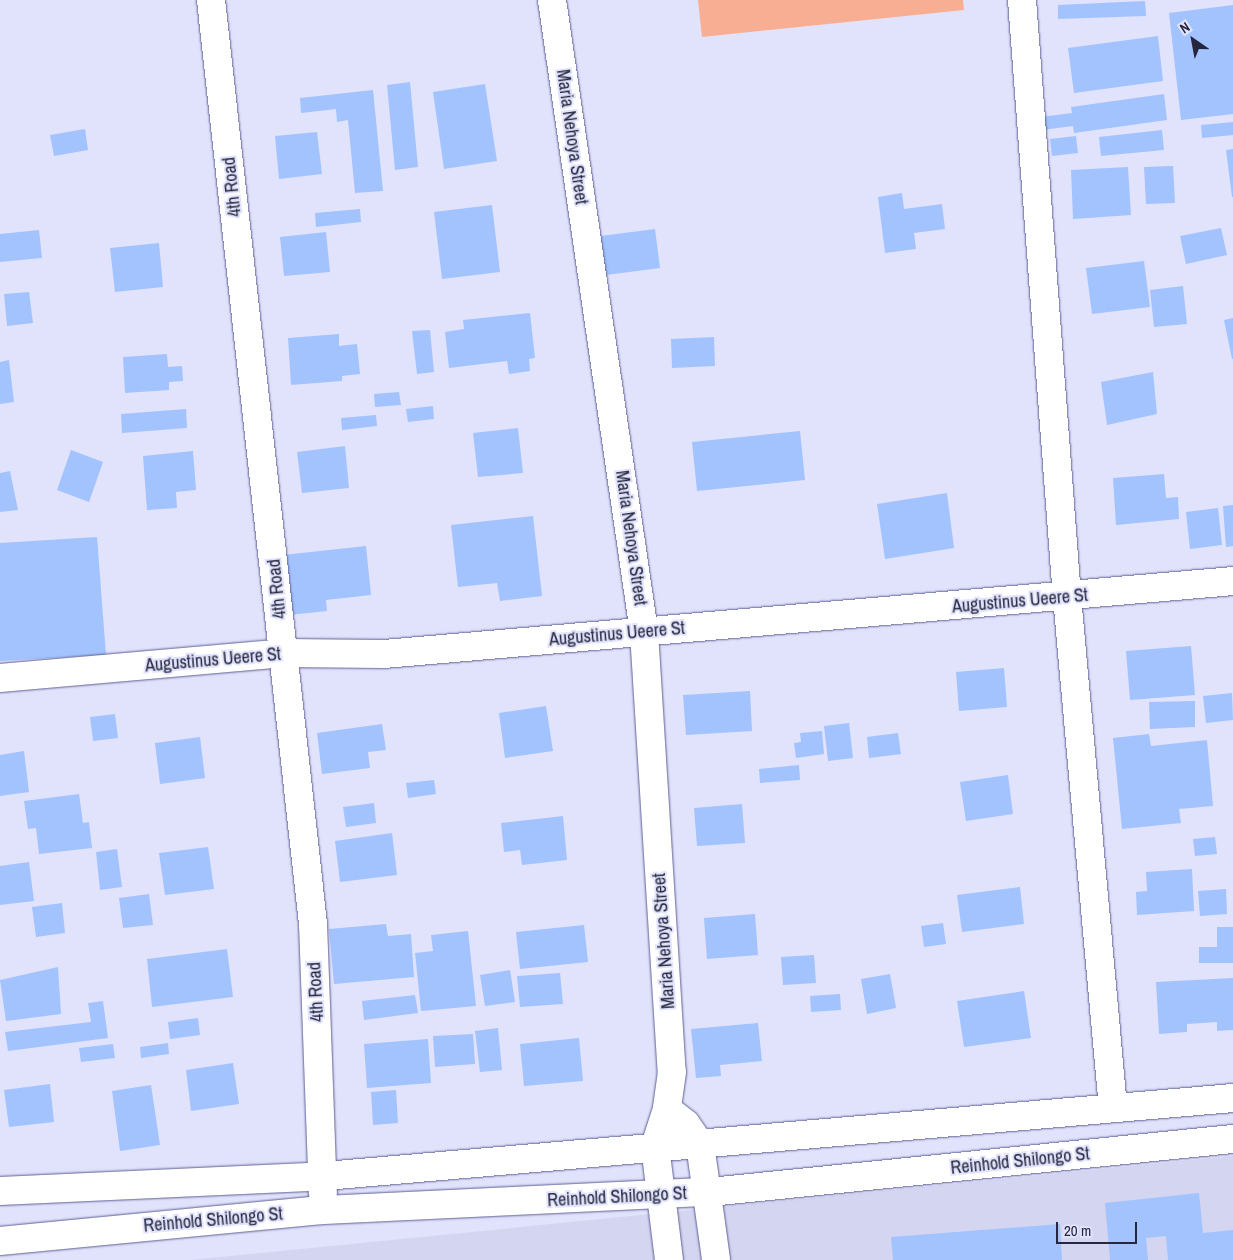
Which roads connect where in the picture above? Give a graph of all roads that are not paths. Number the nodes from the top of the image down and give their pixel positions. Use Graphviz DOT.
graph roads {
  1 [pos="211,0"];
  2 [pos="552,0"];
  3 [pos="1022,0"];
  4 [pos="1233,581"];
  5 [pos="1067,597"];
  6 [pos="644,632"];
  7 [pos="284,653"];
  8 [pos="0,678"];
  9 [pos="1233,1098"];
  10 [pos="1113,1108"];
  11 [pos="667,1110"];
  12 [pos="1233,1139"];
  13 [pos="700,1144"];
  14 [pos="655,1146"];
  15 [pos="324,1176"];
  16 [pos="0,1191"];
  17 [pos="710,1192"];
  18 [pos="662,1196"];
  19 [pos="322,1210"];
  20 [pos="0,1241"];
  21 [pos="670,1260"];
  22 [pos="716,1260"];
  1 -- 7 [label="street, 4th Road"];
  2 -- 6 [label="street, Maria Nehoya Street"];
  3 -- 5 [label="street"];
  4 -- 5 [label="street, Augustinus Ueere St"];
  5 -- 6 [label="street, Augustinus Ueere St"];
  5 -- 10 [label="street"];
  6 -- 7 [label="street, Augustinus Ueere St"];
  6 -- 11 [label="street, Maria Nehoya Street"];
  7 -- 8 [label="street, Augustinus Ueere St"];
  7 -- 15 [label="street, 4th Road"];
  9 -- 10 [label="street, Reinhold Shilongo St"];
  10 -- 13 [label="street, Reinhold Shilongo St"];
  11 -- 13 [label="street"];
  11 -- 14 [label="street, Maria Nehoya Street"];
  12 -- 17 [label="street, Reinhold Shilongo St"];
  13 -- 14 [label="street, Reinhold Shilongo St"];
  13 -- 17 [label="street"];
  14 -- 15 [label="street, Reinhold Shilongo St"];
  14 -- 18 [label="street"];
  15 -- 16 [label="street, Reinhold Shilongo St"];
  15 -- 19 [label="street, 4th Road"];
  17 -- 18 [label="street, Reinhold Shilongo St"];
  17 -- 22 [label="street"];
  18 -- 19 [label="street, Reinhold Shilongo St"];
  18 -- 21 [label="street"];
  19 -- 20 [label="street, Reinhold Shilongo St"];
}
